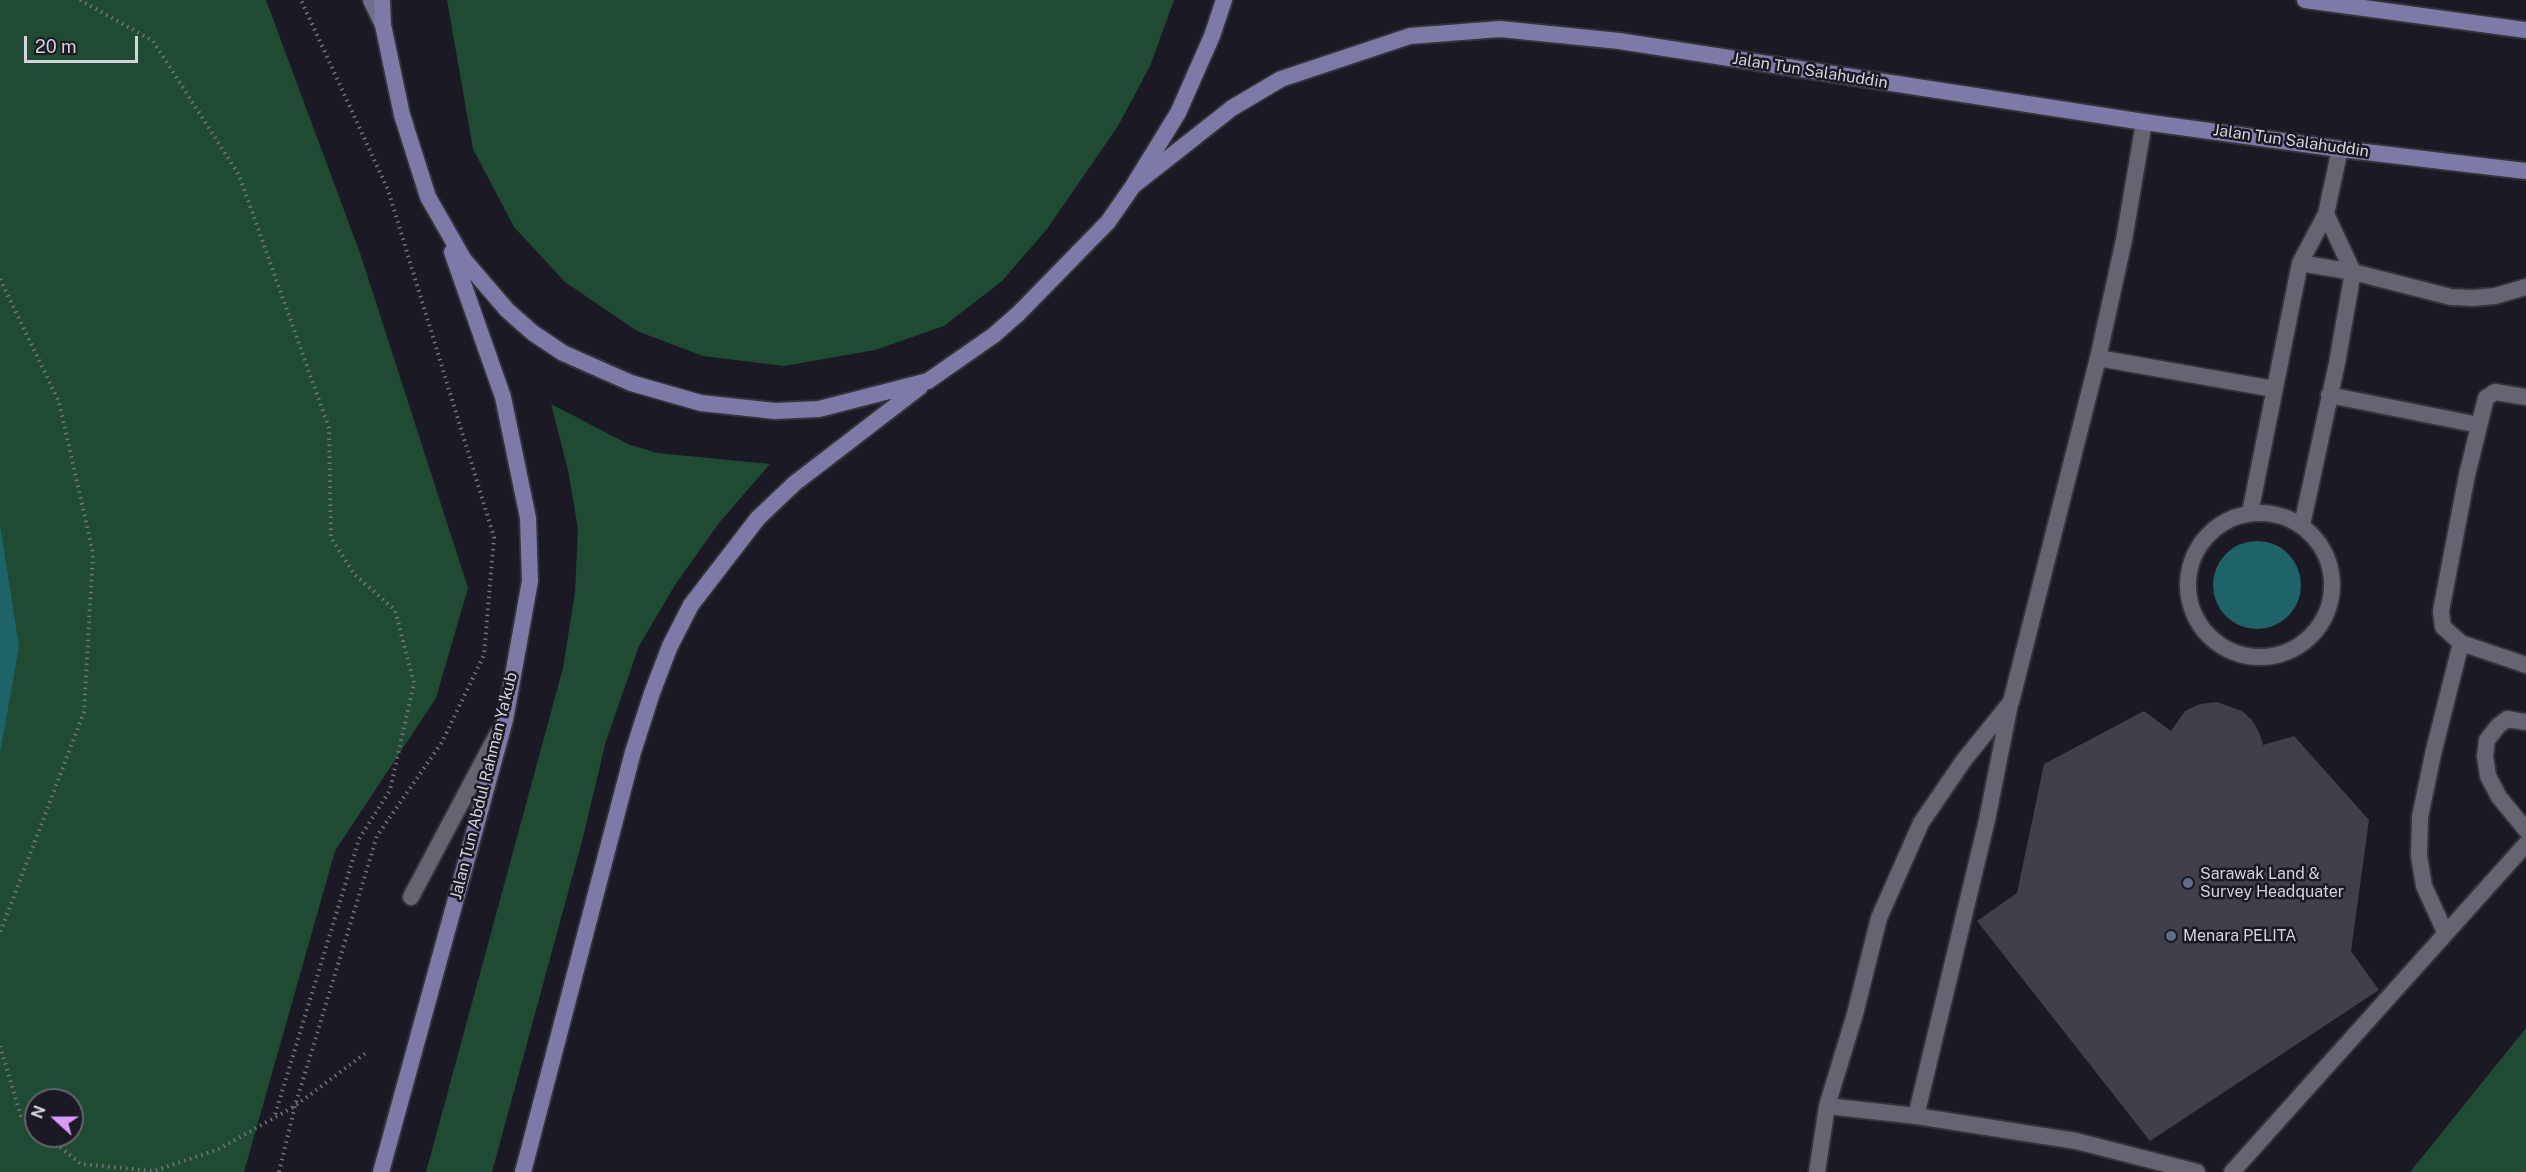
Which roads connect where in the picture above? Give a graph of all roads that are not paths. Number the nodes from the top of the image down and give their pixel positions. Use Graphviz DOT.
graph roads {
  1 [pos="371,0"];
  2 [pos="382,0"];
  3 [pos="1224,0"];
  4 [pos="2305,0"];
  5 [pos="382,25"];
  6 [pos="2526,30"];
  7 [pos="2144,122"];
  8 [pos="2340,149"];
  9 [pos="2526,171"];
  10 [pos="1133,186"];
  11 [pos="2326,214"];
  12 [pos="443,224"];
  13 [pos="2301,262"];
  14 [pos="2353,272"];
  15 [pos="2526,287"];
  16 [pos="2098,358"];
  17 [pos="928,381"];
  18 [pos="2274,389"];
  19 [pos="2329,395"];
  20 [pos="2526,396"];
  21 [pos="2479,425"];
  22 [pos="2250,513"];
  23 [pos="2302,525"];
  24 [pos="2461,643"];
  25 [pos="2526,665"];
  26 [pos="2011,702"];
  27 [pos="505,720"];
  28 [pos="2526,722"];
  29 [pos="2526,830"];
  30 [pos="2526,844"];
  31 [pos="411,897"];
  32 [pos="2445,932"];
  33 [pos="1827,1106"];
  34 [pos="1917,1116"];
  35 [pos="381,1172"];
  36 [pos="523,1172"];
  37 [pos="1817,1172"];
  38 [pos="2197,1172"];
  39 [pos="2232,1172"];
  1 -- 5 [label="main road"];
  2 -- 5 [label="main road"];
  3 -- 10 [label="main road"];
  4 -- 6 [label="main road"];
  5 -- 12 [label="main road"];
  7 -- 8 [label="main road, Jalan Tun Salahuddin"];
  7 -- 10 [label="main road, Jalan Tun Salahuddin"];
  7 -- 16 [label="lane"];
  8 -- 9 [label="main road, Jalan Tun Salahuddin"];
  8 -- 11 [label="lane"];
  10 -- 17 [label="main road"];
  11 -- 13 [label="lane"];
  11 -- 14 [label="lane"];
  12 -- 17 [label="main road"];
  12 -- 27 [label="main road, Jalan Tun Abdul Rahman Ya'kub"];
  13 -- 14 [label="lane"];
  13 -- 18 [label="lane"];
  14 -- 15 [label="lane"];
  14 -- 19 [label="lane"];
  16 -- 18 [label="lane"];
  16 -- 26 [label="lane"];
  17 -- 36 [label="main road"];
  18 -- 22 [label="lane"];
  19 -- 21 [label="lane"];
  19 -- 23 [label="lane"];
  20 -- 21 [label="lane"];
  21 -- 24 [label="lane"];
  22 -- 23 [label="lane"];
  22 -- 23 [label="lane"];
  24 -- 25 [label="lane"];
  24 -- 32 [label="lane"];
  26 -- 33 [label="lane"];
  26 -- 34 [label="lane"];
  27 -- 31 [label="lane"];
  27 -- 35 [label="main road, Jalan Tun Abdul Rahman Ya'kub"];
  28 -- 29 [label="lane"];
  30 -- 32 [label="lane"];
  32 -- 39 [label="lane"];
  33 -- 34 [label="lane"];
  33 -- 37 [label="lane"];
  34 -- 38 [label="lane"];
}
